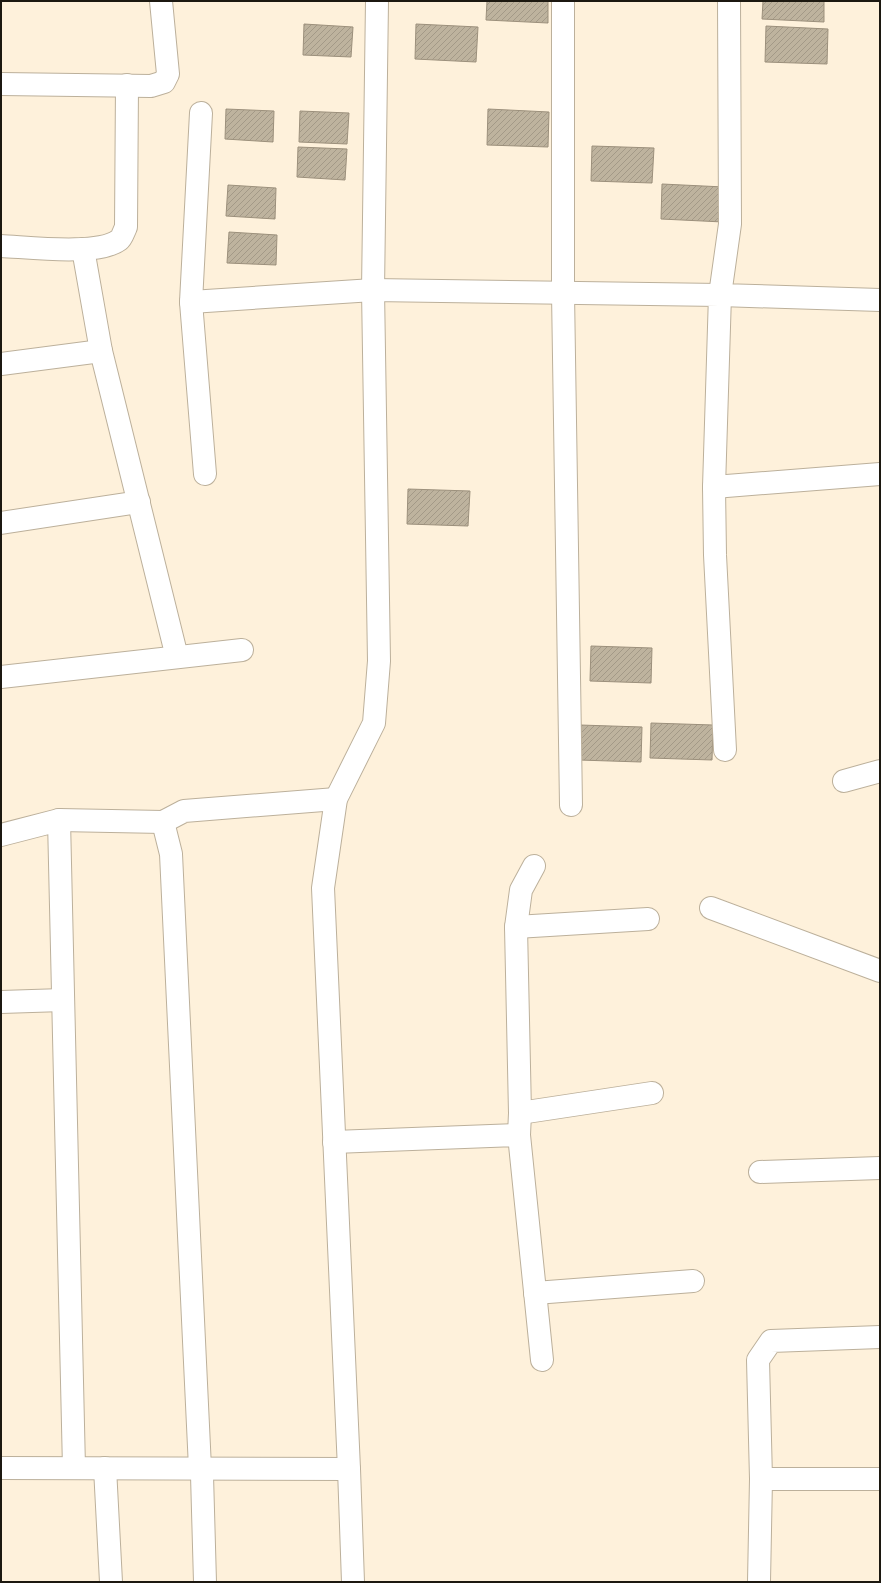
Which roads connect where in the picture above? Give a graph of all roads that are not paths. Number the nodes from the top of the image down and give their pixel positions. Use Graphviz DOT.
graph roads {
  1 [pos="161,1"];
  2 [pos="377,1"];
  3 [pos="563,1"];
  4 [pos="730,1"];
  5 [pos="1,84"];
  6 [pos="126,85"];
  7 [pos="202,113"];
  8 [pos="1,246"];
  9 [pos="83,249"];
  10 [pos="373,290"];
  11 [pos="563,293"];
  12 [pos="720,295"];
  13 [pos="880,300"];
  14 [pos="191,302"];
  15 [pos="101,351"];
  16 [pos="1,364"];
  17 [pos="205,474"];
  18 [pos="880,474"];
  19 [pos="714,487"];
  20 [pos="139,502"];
  21 [pos="1,523"];
  22 [pos="242,650"];
  23 [pos="178,657"];
  24 [pos="1,677"];
  25 [pos="725,750"];
  26 [pos="880,771"];
  27 [pos="844,781"];
  28 [pos="336,799"];
  29 [pos="571,805"];
  30 [pos="59,820"];
  31 [pos="163,822"];
  32 [pos="1,835"];
  33 [pos="534,866"];
  34 [pos="711,908"];
  35 [pos="648,919"];
  36 [pos="516,927"];
  37 [pos="880,971"];
  38 [pos="63,1000"];
  39 [pos="1,1002"];
  40 [pos="652,1093"];
  41 [pos="520,1113"];
  42 [pos="519,1136"];
  43 [pos="334,1142"];
  44 [pos="880,1168"];
  45 [pos="760,1172"];
  46 [pos="693,1281"];
  47 [pos="535,1293"];
  48 [pos="880,1337"];
  49 [pos="542,1360"];
  50 [pos="1,1468"];
  51 [pos="74,1468"];
  52 [pos="105,1468"];
  53 [pos="200,1468"];
  54 [pos="349,1469"];
  55 [pos="761,1479"];
  56 [pos="880,1479"];
  57 [pos="111,1582"];
  58 [pos="205,1582"];
  59 [pos="353,1582"];
  60 [pos="759,1582"];
  1 -- 6 [label="street"];
  2 -- 10 [label="street"];
  3 -- 11 [label="street"];
  4 -- 12 [label="street"];
  5 -- 6 [label="street"];
  6 -- 9 [label="street"];
  7 -- 14 [label="street"];
  8 -- 9 [label="street"];
  9 -- 15 [label="street"];
  10 -- 11 [label="street"];
  10 -- 14 [label="street"];
  10 -- 28 [label="street"];
  11 -- 12 [label="street"];
  11 -- 29 [label="street"];
  12 -- 13 [label="street"];
  12 -- 19 [label="street"];
  14 -- 17 [label="street"];
  15 -- 16 [label="street"];
  15 -- 20 [label="street"];
  18 -- 19 [label="street"];
  19 -- 25 [label="street"];
  20 -- 21 [label="street"];
  20 -- 23 [label="street"];
  22 -- 23 [label="street"];
  23 -- 24 [label="street"];
  26 -- 27 [label="street"];
  28 -- 31 [label="street"];
  28 -- 43 [label="street"];
  30 -- 31 [label="street"];
  30 -- 32 [label="street"];
  30 -- 38 [label="street"];
  31 -- 53 [label="street"];
  33 -- 36 [label="street"];
  34 -- 37 [label="street"];
  35 -- 36 [label="street"];
  36 -- 41 [label="street"];
  38 -- 39 [label="street"];
  38 -- 51 [label="street"];
  40 -- 41 [label="street"];
  41 -- 42 [label="street"];
  42 -- 43 [label="street"];
  42 -- 47 [label="street"];
  43 -- 54 [label="street"];
  44 -- 45 [label="street"];
  46 -- 47 [label="street"];
  47 -- 49 [label="street"];
  48 -- 55 [label="street"];
  50 -- 51 [label="street"];
  51 -- 52 [label="street"];
  52 -- 53 [label="street"];
  52 -- 57 [label="street"];
  53 -- 54 [label="street"];
  53 -- 58 [label="street"];
  54 -- 59 [label="street"];
  55 -- 56 [label="street"];
  55 -- 60 [label="street"];
}
